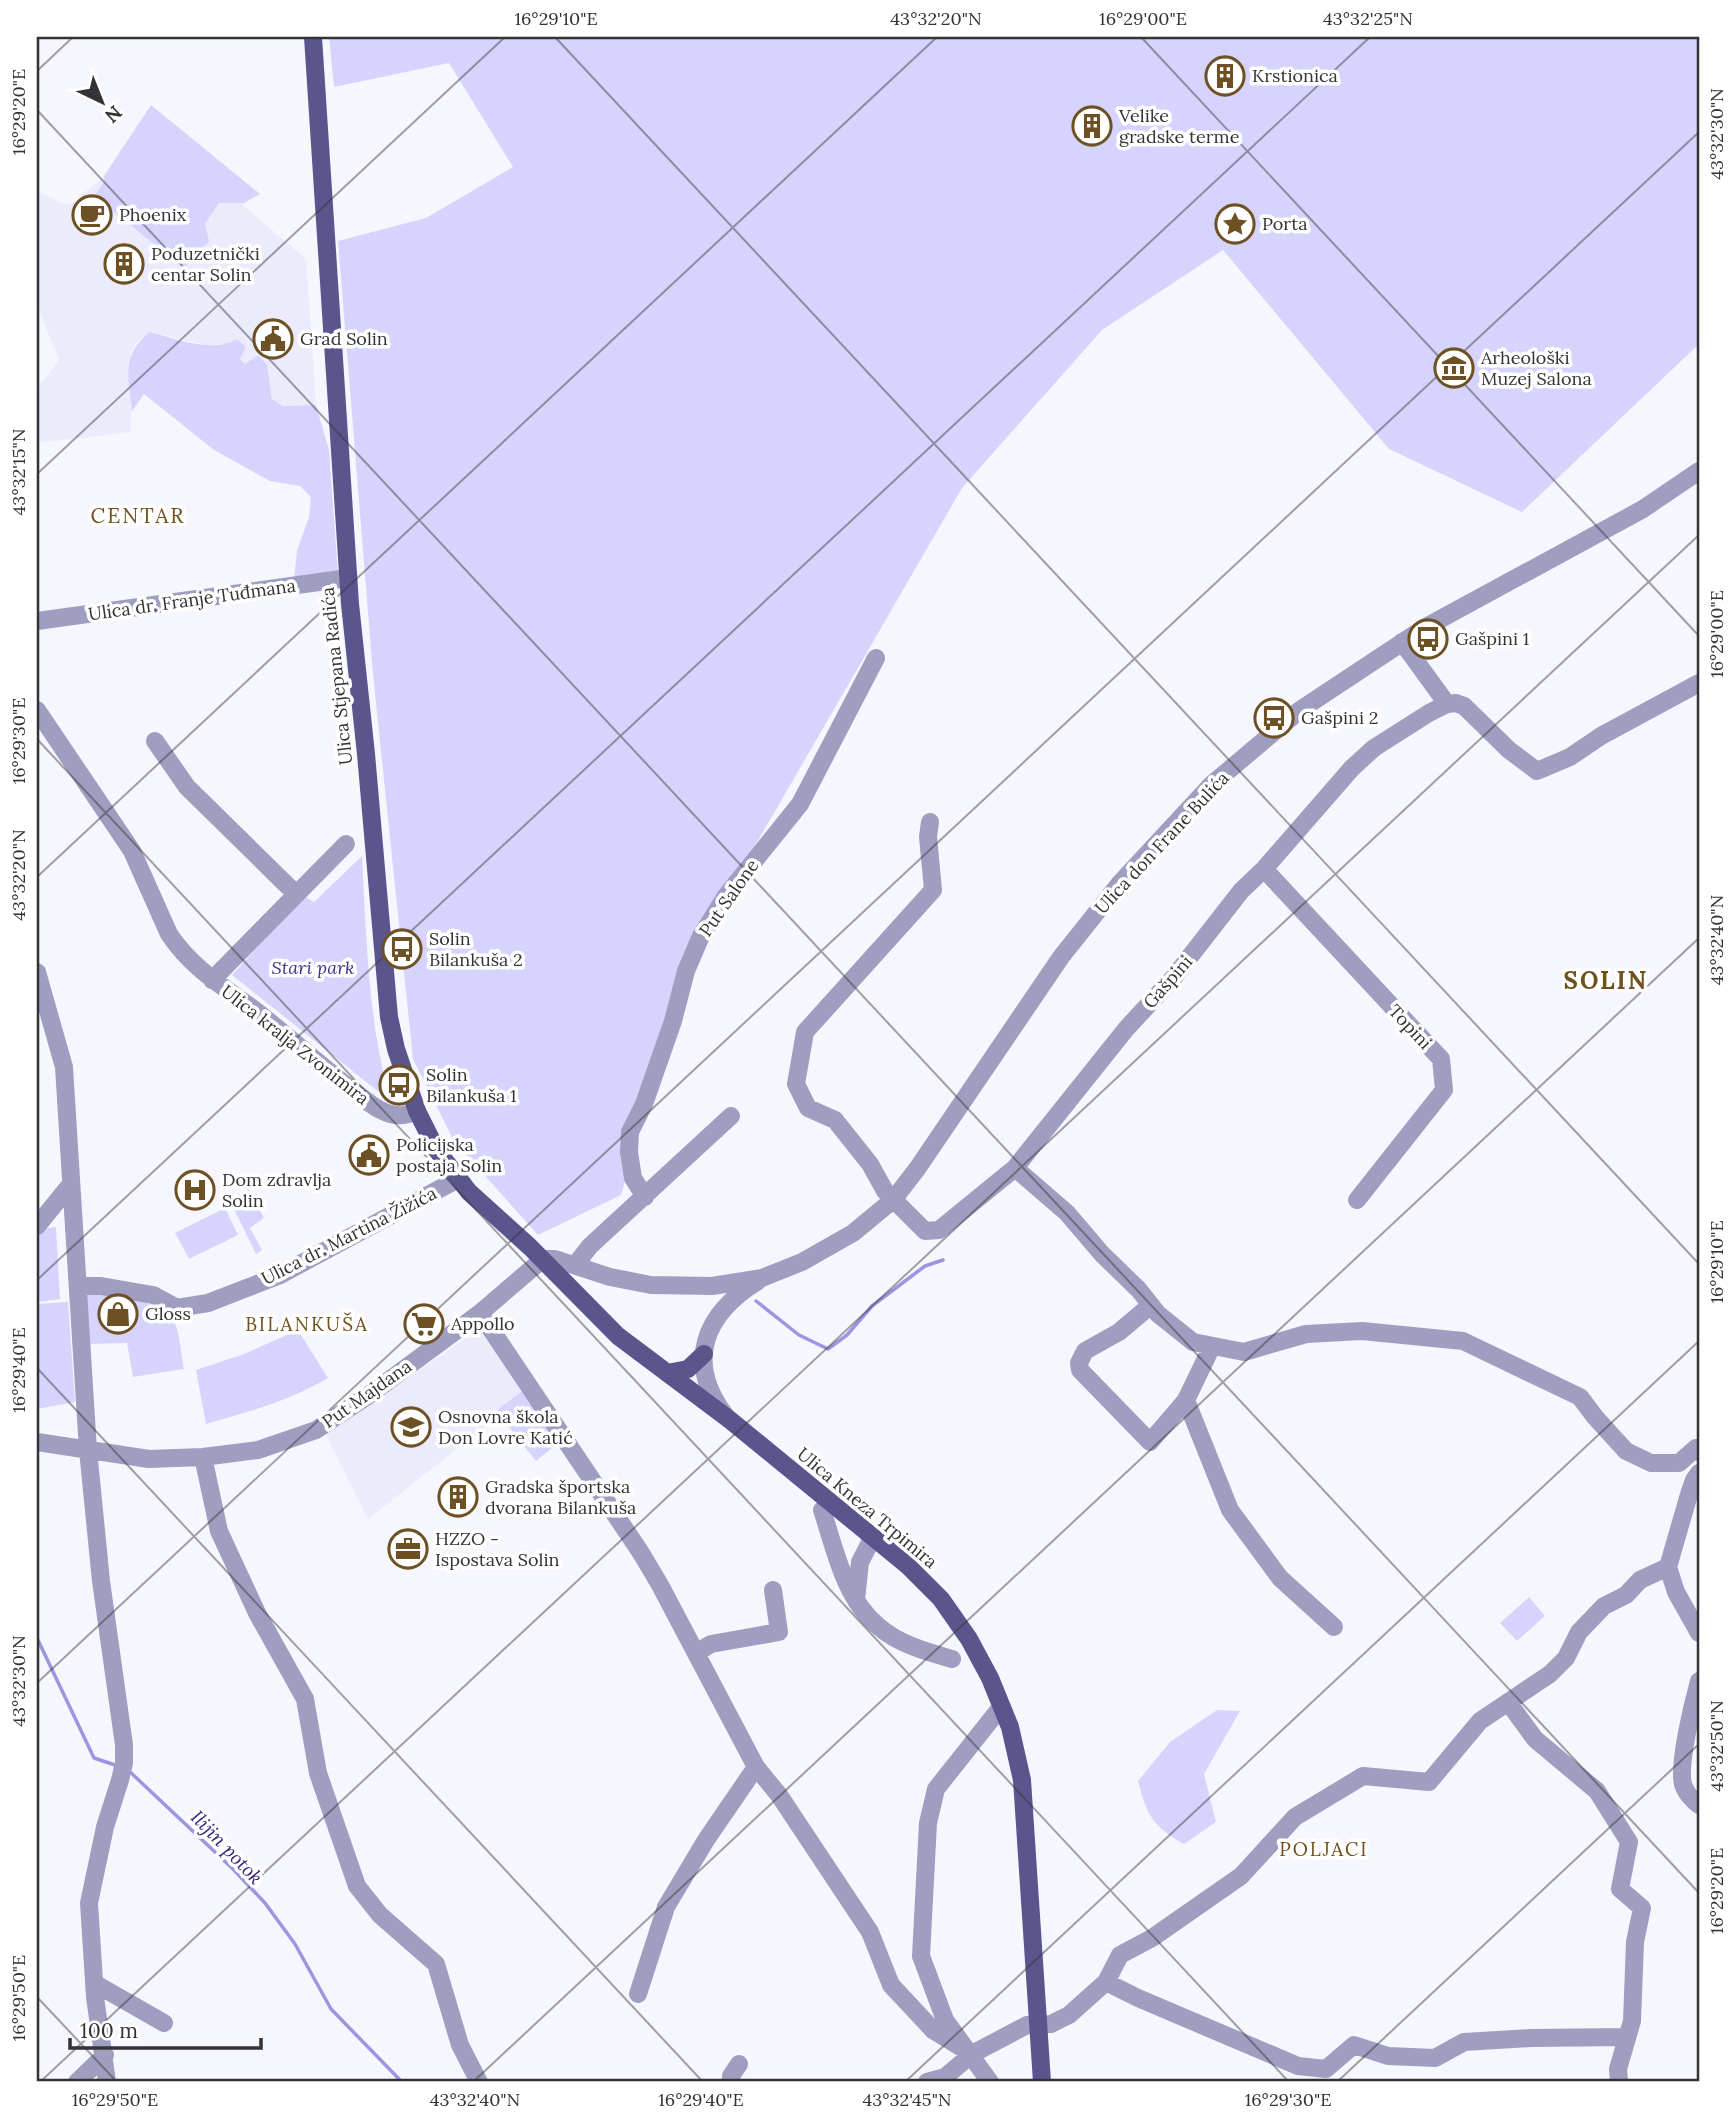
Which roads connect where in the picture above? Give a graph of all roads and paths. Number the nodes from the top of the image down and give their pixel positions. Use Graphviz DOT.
graph roads {
  1 [pos="313,37"];
  2 [pos="1699,471"];
  3 [pos="348,578"];
  4 [pos="37,621"];
  5 [pos="1402,642"];
  6 [pos="876,658"];
  7 [pos="1699,683"];
  8 [pos="1447,704"];
  9 [pos="37,710"];
  10 [pos="155,741"];
  11 [pos="930,822"];
  12 [pos="346,844"];
  13 [pos="1264,869"];
  14 [pos="296,894"];
  15 [pos="37,972"];
  16 [pos="212,981"];
  17 [pos="417,1111"];
  18 [pos="731,1116"];
  19 [pos="1015,1168"];
  20 [pos="458,1179"];
  21 [pos="71,1184"];
  22 [pos="645,1197"];
  23 [pos="893,1200"];
  24 [pos="1357,1200"];
  25 [pos="37,1226"];
  26 [pos="543,1259"];
  27 [pos="575,1265"];
  28 [pos="762,1278"];
  29 [pos="78,1286"];
  30 [pos="1151,1305"];
  31 [pos="480,1313"];
  32 [pos="1212,1346"];
  33 [pos="704,1354"];
  34 [pos="667,1373"];
  35 [pos="1186,1400"];
  36 [pos="730,1420"];
  37 [pos="37,1442"];
  38 [pos="1698,1447"];
  39 [pos="89,1450"];
  40 [pos="203,1457"];
  41 [pos="1699,1473"];
  42 [pos="822,1510"];
  43 [pos="873,1537"];
  44 [pos="1668,1567"];
  45 [pos="773,1590"];
  46 [pos="856,1600"];
  47 [pos="1334,1627"];
  48 [pos="1699,1633"];
  49 [pos="696,1653"];
  50 [pos="952,1659"];
  51 [pos="1699,1681"];
  52 [pos="1508,1702"];
  53 [pos="1002,1707"];
  54 [pos="756,1766"];
  55 [pos="1699,1805"];
  56 [pos="1106,1982"];
  57 [pos="94,1983"];
  58 [pos="638,1994"];
  59 [pos="164,2024"];
  60 [pos="1039,2025"];
  61 [pos="1626,2038"];
  62 [pos="972,2054"];
  63 [pos="104,2055"];
  64 [pos="738,2064"];
  65 [pos="77,2082"];
  66 [pos="107,2082"];
  67 [pos="479,2082"];
  68 [pos="731,2082"];
  69 [pos="927,2082"];
  70 [pos="990,2082"];
  71 [pos="1042,2082"];
  72 [pos="1619,2082"];
  1 -- 3 [label="main road, Ulica Stjepana Radića"];
  2 -- 5 [label="street, Ulica don Frane Bulića"];
  3 -- 4 [label="street, Ulica dr. Franje Tuđmana"];
  3 -- 17 [label="main road, Ulica Stjepana Radića"];
  5 -- 8 [label="street"];
  5 -- 23 [label="street, Ulica don Frane Bulića"];
  6 -- 22 [label="street, Put Salone"];
  7 -- 8 [label="street"];
  8 -- 13 [label="street, Gašpini"];
  9 -- 16 [label="street, Ulica kralja Zvonimira"];
  10 -- 14 [label="street"];
  11 -- 23 [label="street"];
  12 -- 14 [label="street, Ulica kralja Zvonimira"];
  13 -- 19 [label="street, Gašpini"];
  13 -- 24 [label="street, Topini"];
  14 -- 16 [label="street, Ulica kralja Zvonimira"];
  15 -- 21 [label="street"];
  16 -- 17 [label="street, Ulica kralja Zvonimira"];
  17 -- 20 [label="main road, Ulica Stjepana Radića"];
  18 -- 22 [label="street"];
  19 -- 23 [label="street, Gašpini"];
  19 -- 30 [label="street"];
  20 -- 26 [label="main road, Ulica Stjepana Radića"];
  20 -- 29 [label="street, Ulica dr. Martina Žižića"];
  21 -- 25 [label="street"];
  21 -- 29 [label="street"];
  22 -- 27 [label="street"];
  23 -- 28 [label="street, Ulica don Frane Bulića"];
  26 -- 27 [label="street, Ulica don Frane Bulića"];
  26 -- 31 [label="street, Put Majdana"];
  26 -- 34 [label="main road, Ulica Kneza Trpimira"];
  27 -- 28 [label="street, Ulica don Frane Bulića"];
  28 -- 33 [label="street, Ulica don Frane Bulića"];
  29 -- 39 [label="street"];
  30 -- 32 [label="street"];
  30 -- 35 [label="street"];
  31 -- 40 [label="street, Put Majdana"];
  31 -- 49 [label="street"];
  32 -- 35 [label="street"];
  32 -- 38 [label="street"];
  33 -- 34 [label="main road"];
  33 -- 36 [label="street, Ulica don Frane Bulića"];
  34 -- 36 [label="main road, Ulica Kneza Trpimira"];
  35 -- 47 [label="street"];
  36 -- 43 [label="main road, Ulica Kneza Trpimira"];
  37 -- 39 [label="street, Put Majdana"];
  39 -- 40 [label="street, Put Majdana"];
  39 -- 57 [label="street"];
  40 -- 67 [label="street"];
  41 -- 44 [label="street"];
  42 -- 46 [label="street"];
  43 -- 46 [label="street"];
  43 -- 53 [label="main road, Ulica Kneza Trpimira"];
  44 -- 48 [label="street"];
  44 -- 52 [label="street"];
  45 -- 49 [label="street"];
  46 -- 50 [label="street"];
  49 -- 54 [label="street"];
  51 -- 55 [label="street"];
  52 -- 56 [label="street"];
  52 -- 61 [label="street"];
  53 -- 60 [label="main road, Ulica Kneza Trpimira"];
  53 -- 62 [label="street"];
  54 -- 58 [label="street"];
  54 -- 62 [label="street"];
  56 -- 60 [label="street"];
  56 -- 61 [label="street"];
  57 -- 59 [label="street"];
  57 -- 63 [label="street"];
  60 -- 62 [label="street"];
  60 -- 71 [label="main road, Ulica Kneza Trpimira"];
  61 -- 72 [label="street"];
  62 -- 69 [label="street"];
  62 -- 70 [label="street"];
  63 -- 65 [label="street"];
  63 -- 66 [label="street"];
  64 -- 68 [label="street"];
}
